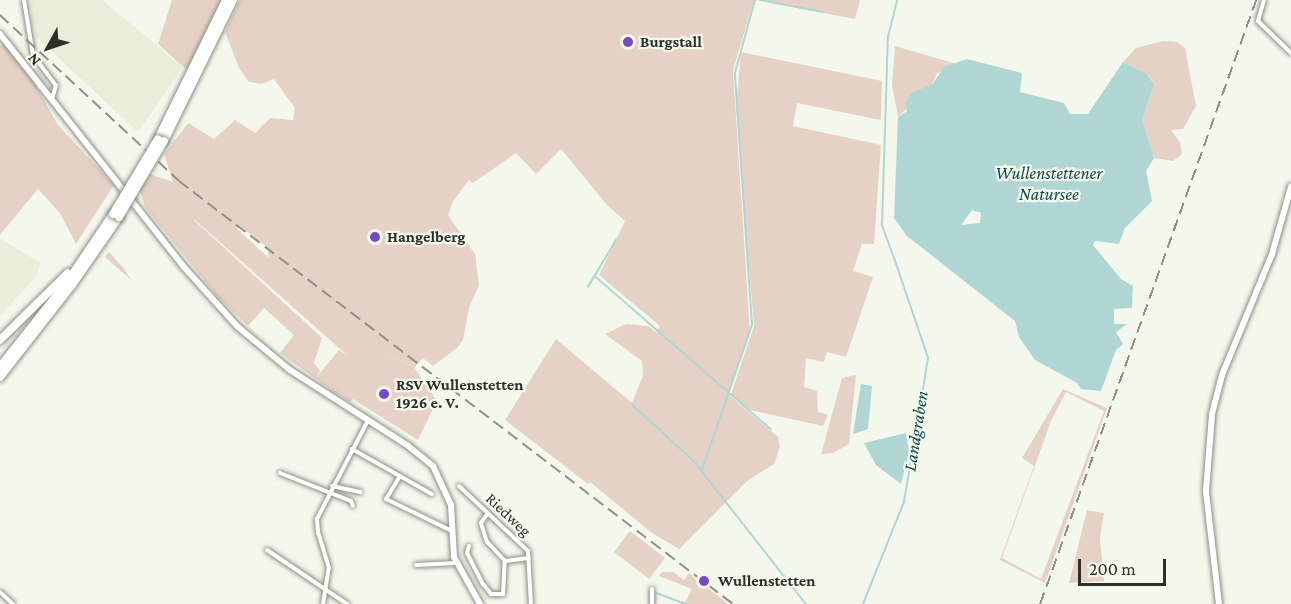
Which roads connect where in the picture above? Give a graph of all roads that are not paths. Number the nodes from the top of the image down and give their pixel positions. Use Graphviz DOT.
graph roads {
  1 [pos="24,0"];
  2 [pos="226,0"];
  3 [pos="233,0"];
  4 [pos="1264,0"];
  5 [pos="0,34"];
  6 [pos="1291,53"];
  7 [pos="52,99"];
  8 [pos="161,140"];
  9 [pos="1291,188"];
  10 [pos="116,215"];
  11 [pos="98,237"];
  12 [pos="0,340"];
  13 [pos="0,367"];
  14 [pos="0,377"];
  15 [pos="368,420"];
  16 [pos="352,449"];
  17 [pos="280,473"];
  18 [pos="399,476"];
  19 [pos="332,486"];
  20 [pos="459,486"];
  21 [pos="360,492"];
  22 [pos="327,494"];
  23 [pos="432,494"];
  24 [pos="352,503"];
  25 [pos="488,513"];
  26 [pos="453,531"];
  27 [pos="469,546"];
  28 [pos="267,550"];
  29 [pos="529,558"];
  30 [pos="505,561"];
  31 [pos="456,563"];
  32 [pos="416,565"];
  33 [pos="652,589"];
  34 [pos="327,591"];
  35 [pos="0,592"];
  36 [pos="13,604"];
  37 [pos="322,604"];
  38 [pos="347,604"];
  39 [pos="480,604"];
  40 [pos="531,604"];
  41 [pos="652,604"];
  42 [pos="1220,604"];
  1 -- 7 [label="street"];
  2 -- 8 [label="highway"];
  3 -- 8 [label="highway"];
  4 -- 6 [label="street"];
  5 -- 7 [label="main road"];
  7 -- 15 [label="main road"];
  8 -- 10 [label="highway, bridge"];
  9 -- 42 [label="main road"];
  10 -- 11 [label="highway"];
  10 -- 14 [label="highway"];
  11 -- 12 [label="highway"];
  11 -- 13 [label="highway"];
  15 -- 16 [label="street"];
  15 -- 26 [label="main road"];
  16 -- 18 [label="street"];
  16 -- 19 [label="street"];
  17 -- 22 [label="street"];
  18 -- 23 [label="street"];
  18 -- 26 [label="street"];
  19 -- 21 [label="street"];
  19 -- 22 [label="street"];
  20 -- 25 [label="street, Riedweg"];
  22 -- 24 [label="street"];
  22 -- 34 [label="street"];
  25 -- 29 [label="street, Riedweg"];
  25 -- 30 [label="street"];
  26 -- 31 [label="main road"];
  27 -- 30 [label="street"];
  28 -- 34 [label="street"];
  29 -- 30 [label="street"];
  29 -- 40 [label="street, Riedweg"];
  31 -- 32 [label="street"];
  31 -- 39 [label="main road"];
  33 -- 41 [label="street"];
  34 -- 37 [label="street"];
  34 -- 38 [label="street"];
  35 -- 36 [label="street"];
}
